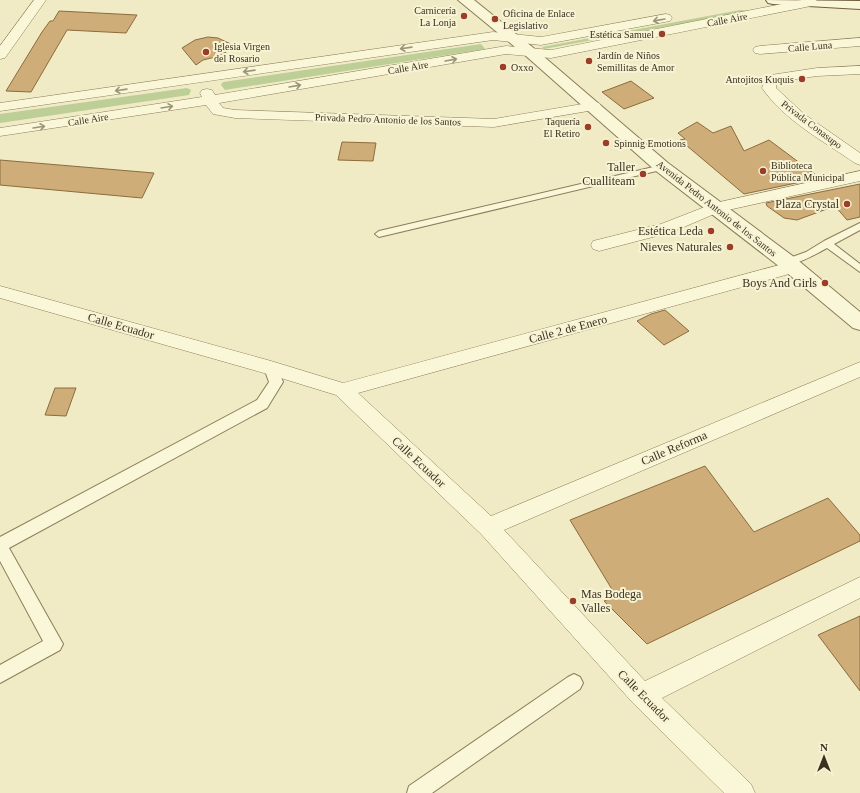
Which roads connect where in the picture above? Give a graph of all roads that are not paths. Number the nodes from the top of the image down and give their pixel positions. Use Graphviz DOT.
graph roads {
  1 [pos="40,0"];
  2 [pos="465,0"];
  3 [pos="766,0"];
  4 [pos="773,0"];
  5 [pos="811,1"];
  6 [pos="860,5"];
  7 [pos="512,38"];
  8 [pos="860,42"];
  9 [pos="760,50"];
  10 [pos="531,53"];
  11 [pos="0,55"];
  12 [pos="860,70"];
  13 [pos="202,78"];
  14 [pos="210,100"];
  15 [pos="594,106"];
  16 [pos="0,107"];
  17 [pos="0,132"];
  18 [pos="860,160"];
  19 [pos="662,167"];
  20 [pos="860,176"];
  21 [pos="715,208"];
  22 [pos="860,226"];
  23 [pos="379,234"];
  24 [pos="827,243"];
  25 [pos="599,245"];
  26 [pos="790,264"];
  27 [pos="860,269"];
  28 [pos="0,292"];
  29 [pos="859,321"];
  30 [pos="271,368"];
  31 [pos="860,369"];
  32 [pos="343,390"];
  33 [pos="488,527"];
  34 [pos="0,546"];
  35 [pos="860,587"];
  36 [pos="0,675"];
  37 [pos="574,683"];
  38 [pos="642,695"];
  39 [pos="416,793"];
  40 [pos="742,793"];
  1 -- 11 [label="street"];
  2 -- 7 [label="street, Avenida Pedro Antonio de los Santos"];
  3 -- 7 [label="street, Calle Aire, one-way"];
  4 -- 5 [label="street"];
  5 -- 6 [label="street"];
  5 -- 10 [label="street, Calle Aire"];
  7 -- 10 [label="street, Avenida Pedro Antonio de los Santos"];
  7 -- 13 [label="street, Calle Aire, one-way"];
  8 -- 9 [label="street, Calle Luna"];
  14 -- 10 [label="street, Calle Aire, one-way"];
  10 -- 15 [label="street, Avenida Pedro Antonio de los Santos"];
  12 -- 18 [label="street, Privada Conasupo"];
  13 -- 14 [label="street, Privada Pedro Antonio de los Santos"];
  13 -- 16 [label="street, Calle Aire, one-way"];
  14 -- 15 [label="street, Privada Pedro Antonio de los Santos"];
  17 -- 14 [label="street, Calle Aire, one-way"];
  15 -- 19 [label="street, Avenida Pedro Antonio de los Santos"];
  19 -- 21 [label="street, Avenida Pedro Antonio de los Santos"];
  19 -- 23 [label="lane"];
  20 -- 21 [label="street"];
  21 -- 25 [label="street"];
  21 -- 26 [label="street, Avenida Pedro Antonio de los Santos"];
  22 -- 24 [label="lane"];
  24 -- 26 [label="lane"];
  24 -- 27 [label="lane"];
  26 -- 29 [label="street, Avenida Pedro Antonio de los Santos"];
  26 -- 32 [label="street, Calle 2 de Enero"];
  28 -- 30 [label="street, Calle Ecuador"];
  30 -- 32 [label="street, Calle Ecuador"];
  30 -- 34 [label="street"];
  31 -- 33 [label="street, Calle Reforma"];
  32 -- 33 [label="street, Calle Ecuador"];
  33 -- 38 [label="street, Calle Ecuador"];
  34 -- 36 [label="street"];
  35 -- 38 [label="street"];
  37 -- 39 [label="street"];
  38 -- 40 [label="street, Calle Ecuador"];
}
